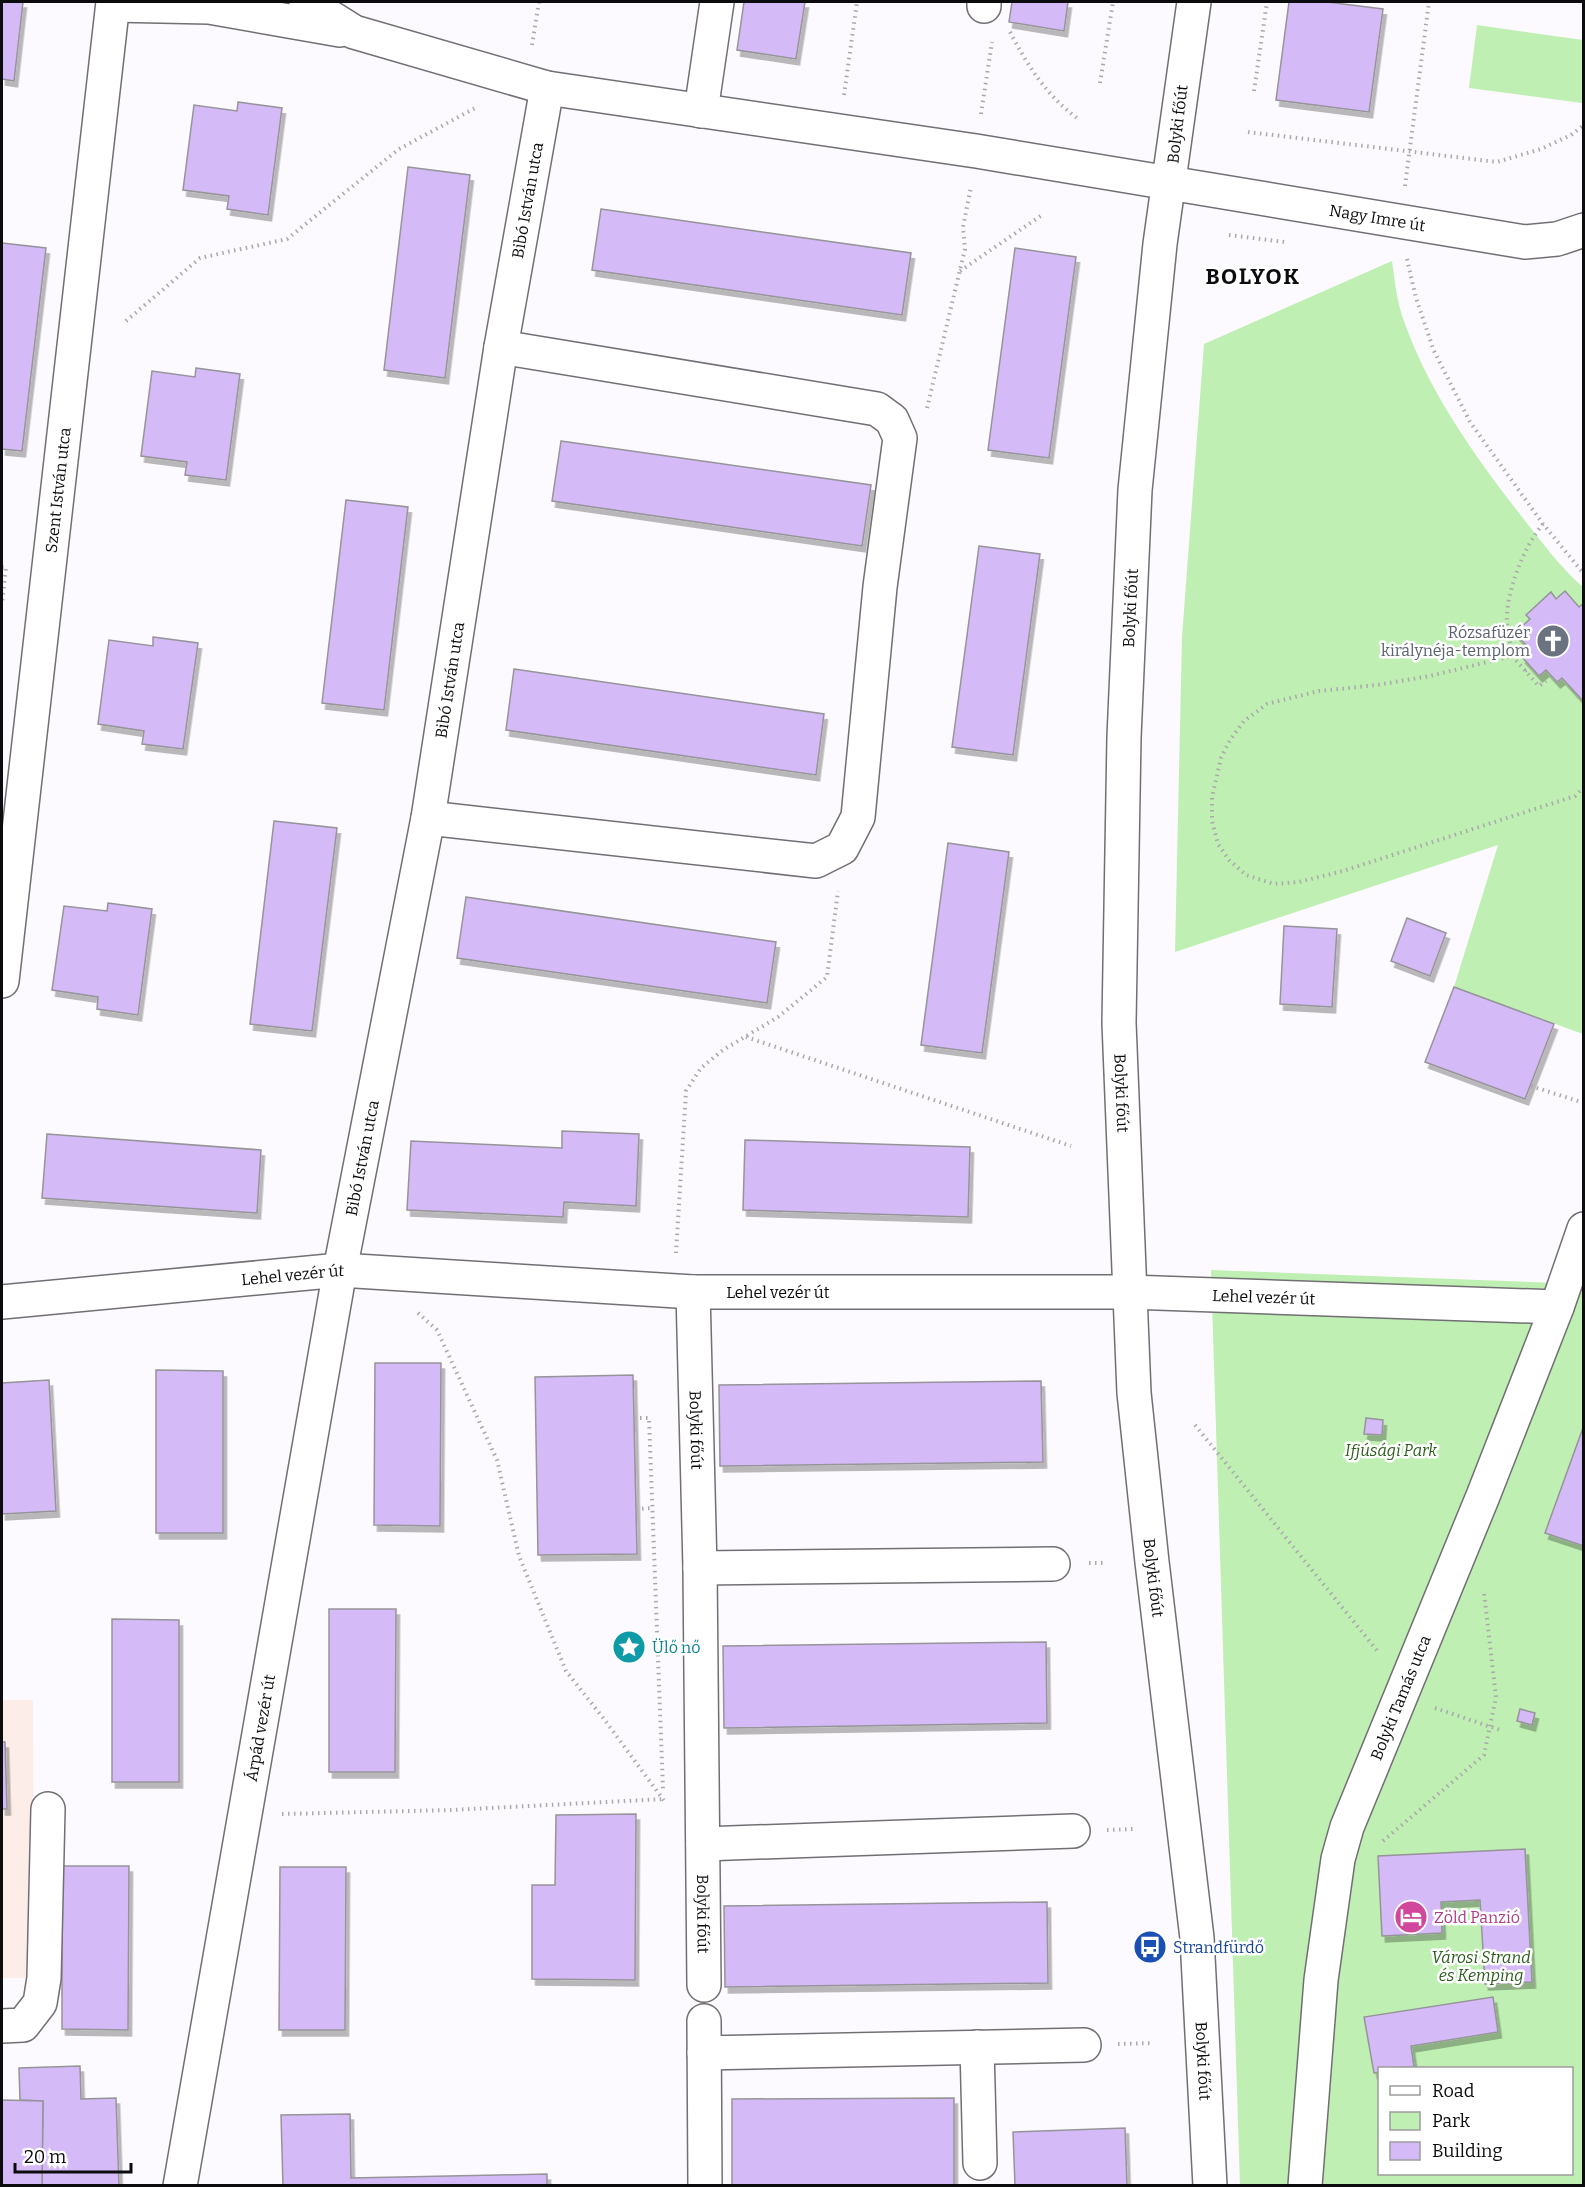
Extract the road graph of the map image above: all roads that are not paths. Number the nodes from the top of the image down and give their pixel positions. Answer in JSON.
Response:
{"nodes":[{"id":1,"x":306,"y":2,"type":"edge"},
{"id":2,"x":717,"y":2,"type":"edge"},
{"id":3,"x":1194,"y":2,"type":"edge"},
{"id":4,"x":113,"y":3,"type":"edge"},
{"id":5,"x":354,"y":32,"type":"junction"},
{"id":6,"x":547,"y":88,"type":"junction"},
{"id":7,"x":701,"y":111,"type":"junction"},
{"id":8,"x":1170,"y":184,"type":"junction"},
{"id":9,"x":1584,"y":230,"type":"edge"},
{"id":10,"x":501,"y":347,"type":"junction"},
{"id":11,"x":428,"y":818,"type":"junction"},
{"id":12,"x":2,"y":981,"type":"edge"},
{"id":13,"x":1582,"y":1241,"type":"edge"},
{"id":14,"x":340,"y":1270,"type":"junction"},
{"id":15,"x":693,"y":1292,"type":"junction"},
{"id":16,"x":1129,"y":1292,"type":"junction"},
{"id":17,"x":2,"y":1302,"type":"edge"},
{"id":18,"x":1557,"y":1307,"type":"junction"},
{"id":19,"x":1053,"y":1564,"type":"dead end"},
{"id":20,"x":700,"y":1568,"type":"junction"},
{"id":21,"x":48,"y":1809,"type":"dead end"},
{"id":22,"x":1073,"y":1831,"type":"dead end"},
{"id":23,"x":703,"y":1844,"type":"junction"},
{"id":24,"x":704,"y":1984,"type":"dead end"},
{"id":25,"x":2,"y":2026,"type":"edge"},
{"id":26,"x":1084,"y":2045,"type":"dead end"},
{"id":27,"x":977,"y":2047,"type":"junction"},
{"id":28,"x":980,"y":2163,"type":"dead end"},
{"id":29,"x":180,"y":2186,"type":"edge"},
{"id":30,"x":705,"y":2186,"type":"edge"},
{"id":31,"x":1210,"y":2186,"type":"edge"},
{"id":32,"x":1305,"y":2186,"type":"edge"}],
"edges":[{"from":1,"to":5,"type":"street"},
{"from":2,"to":7,"type":"street"},
{"from":3,"to":8,"type":"street","name":"Bolyki főút"},
{"from":4,"to":5,"type":"street"},
{"from":4,"to":12,"type":"street","name":"Szent István utca"},
{"from":5,"to":6,"type":"street","name":"Nagy Imre út"},
{"from":6,"to":7,"type":"street","name":"Nagy Imre út"},
{"from":6,"to":10,"type":"street","name":"Bibó István utca"},
{"from":7,"to":8,"type":"street","name":"Nagy Imre út"},
{"from":8,"to":9,"type":"street","name":"Nagy Imre út"},
{"from":8,"to":16,"type":"street","name":"Bolyki főút"},
{"from":10,"to":11,"type":"street","name":"Bibó István utca"},
{"from":10,"to":11,"type":"street"},
{"from":11,"to":14,"type":"street","name":"Bibó István utca"},
{"from":13,"to":18,"type":"street","name":"Bolyki Tamás utca"},
{"from":14,"to":15,"type":"street","name":"Lehel vezér út"},
{"from":14,"to":17,"type":"street","name":"Lehel vezér út"},
{"from":14,"to":29,"type":"street","name":"Árpád vezér út"},
{"from":15,"to":16,"type":"street","name":"Lehel vezér út"},
{"from":15,"to":20,"type":"street","name":"Bolyki főút"},
{"from":16,"to":18,"type":"street","name":"Lehel vezér út"},
{"from":16,"to":31,"type":"street","name":"Bolyki főút"},
{"from":18,"to":32,"type":"street","name":"Bolyki Tamás utca"},
{"from":19,"to":20,"type":"street"},
{"from":20,"to":23,"type":"street","name":"Bolyki főút"},
{"from":21,"to":25,"type":"street"},
{"from":22,"to":23,"type":"street"},
{"from":23,"to":24,"type":"street","name":"Bolyki főút"},
{"from":26,"to":27,"type":"street"},
{"from":27,"to":28,"type":"street"},
{"from":27,"to":30,"type":"street"}]}
